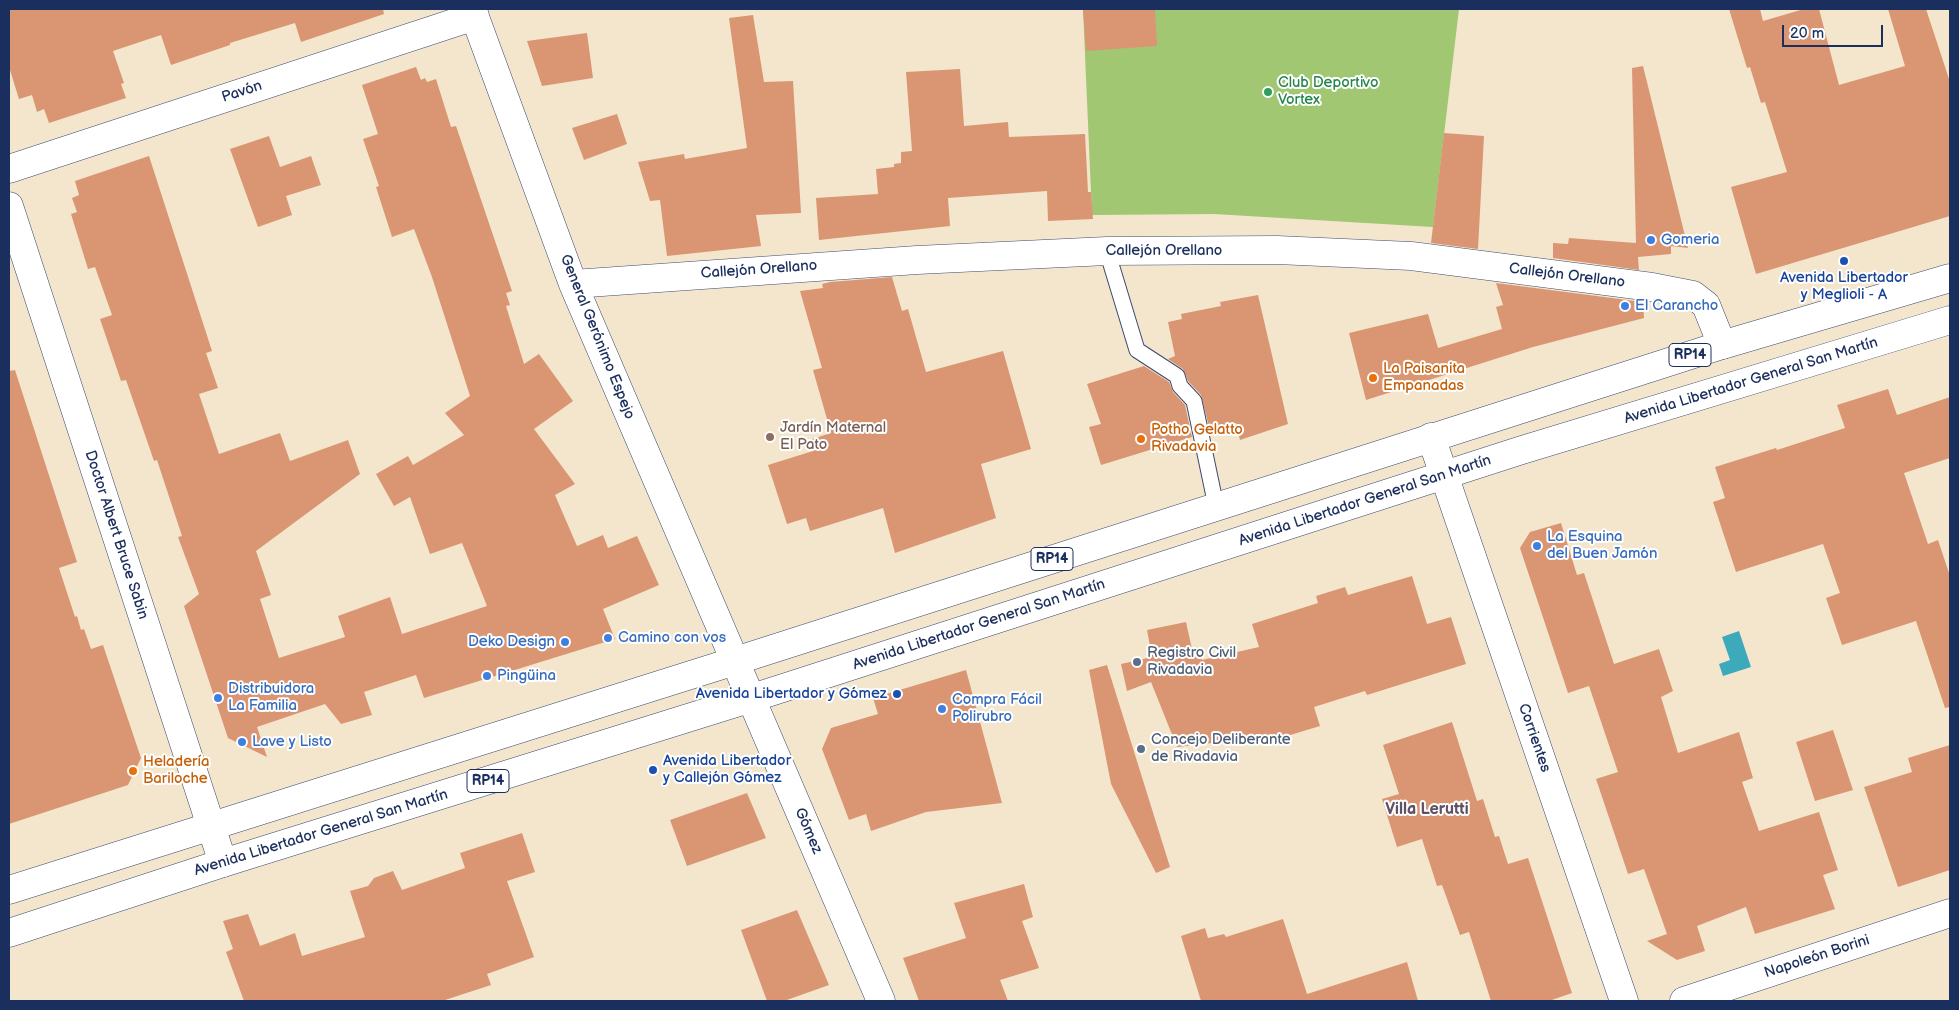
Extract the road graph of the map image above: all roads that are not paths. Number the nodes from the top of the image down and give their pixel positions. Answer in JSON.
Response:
{"nodes":[{"id":1,"x":474,"y":12,"type":"edge"},
{"id":2,"x":9,"y":169,"type":"edge"},
{"id":3,"x":9,"y":206,"type":"edge"},
{"id":4,"x":1107,"y":251,"type":"junction"},
{"id":5,"x":1950,"y":278,"type":"edge"},
{"id":6,"x":573,"y":284,"type":"junction"},
{"id":7,"x":1950,"y":320,"type":"edge"},
{"id":8,"x":1722,"y":345,"type":"junction"},
{"id":9,"x":1431,"y":437,"type":"junction"},
{"id":10,"x":1444,"y":475,"type":"junction"},
{"id":11,"x":1216,"y":506,"type":"junction"},
{"id":12,"x":735,"y":661,"type":"junction"},
{"id":13,"x":752,"y":698,"type":"junction"},
{"id":14,"x":211,"y":826,"type":"junction"},
{"id":15,"x":223,"y":863,"type":"junction"},
{"id":16,"x":9,"y":890,"type":"edge"},
{"id":17,"x":1950,"y":913,"type":"edge"},
{"id":18,"x":9,"y":933,"type":"edge"},
{"id":19,"x":881,"y":1001,"type":"edge"},
{"id":20,"x":1624,"y":1001,"type":"edge"},
{"id":21,"x":1684,"y":1001,"type":"edge"}],
"edges":[{"from":1,"to":2,"type":"street","name":"Pavón"},
{"from":1,"to":6,"type":"street","name":"General Gerónimo Espejo"},
{"from":3,"to":14,"type":"street","name":"Doctor Albert Bruce Sabin"},
{"from":4,"to":6,"type":"street","name":"Callejón Orellano"},
{"from":4,"to":8,"type":"street","name":"Callejón Orellano"},
{"from":4,"to":11,"type":"lane"},
{"from":5,"to":8,"type":"street","number":"RP14"},
{"from":6,"to":12,"type":"street","name":"General Gerónimo Espejo"},
{"from":7,"to":10,"type":"street","name":"Avenida Libertador General San Martín","number":"RP14"},
{"from":8,"to":9,"type":"street","number":"RP14"},
{"from":9,"to":10,"type":"street","name":"Corrientes"},
{"from":9,"to":11,"type":"street","number":"RP14"},
{"from":10,"to":13,"type":"street","name":"Avenida Libertador General San Martín","number":"RP14"},
{"from":10,"to":20,"type":"street","name":"Corrientes"},
{"from":11,"to":12,"type":"street","number":"RP14"},
{"from":12,"to":13,"type":"street","name":"Gómez"},
{"from":12,"to":14,"type":"street","number":"RP14"},
{"from":13,"to":15,"type":"street","name":"Avenida Libertador General San Martín","number":"RP14"},
{"from":13,"to":19,"type":"street","name":"Gómez"},
{"from":14,"to":15,"type":"street","name":"Doctor Albert Bruce Sabin"},
{"from":14,"to":16,"type":"street","number":"RP14"},
{"from":15,"to":18,"type":"street","name":"Avenida Libertador General San Martín","number":"RP14"},
{"from":17,"to":21,"type":"street","name":"Napoleón Borini"}]}
